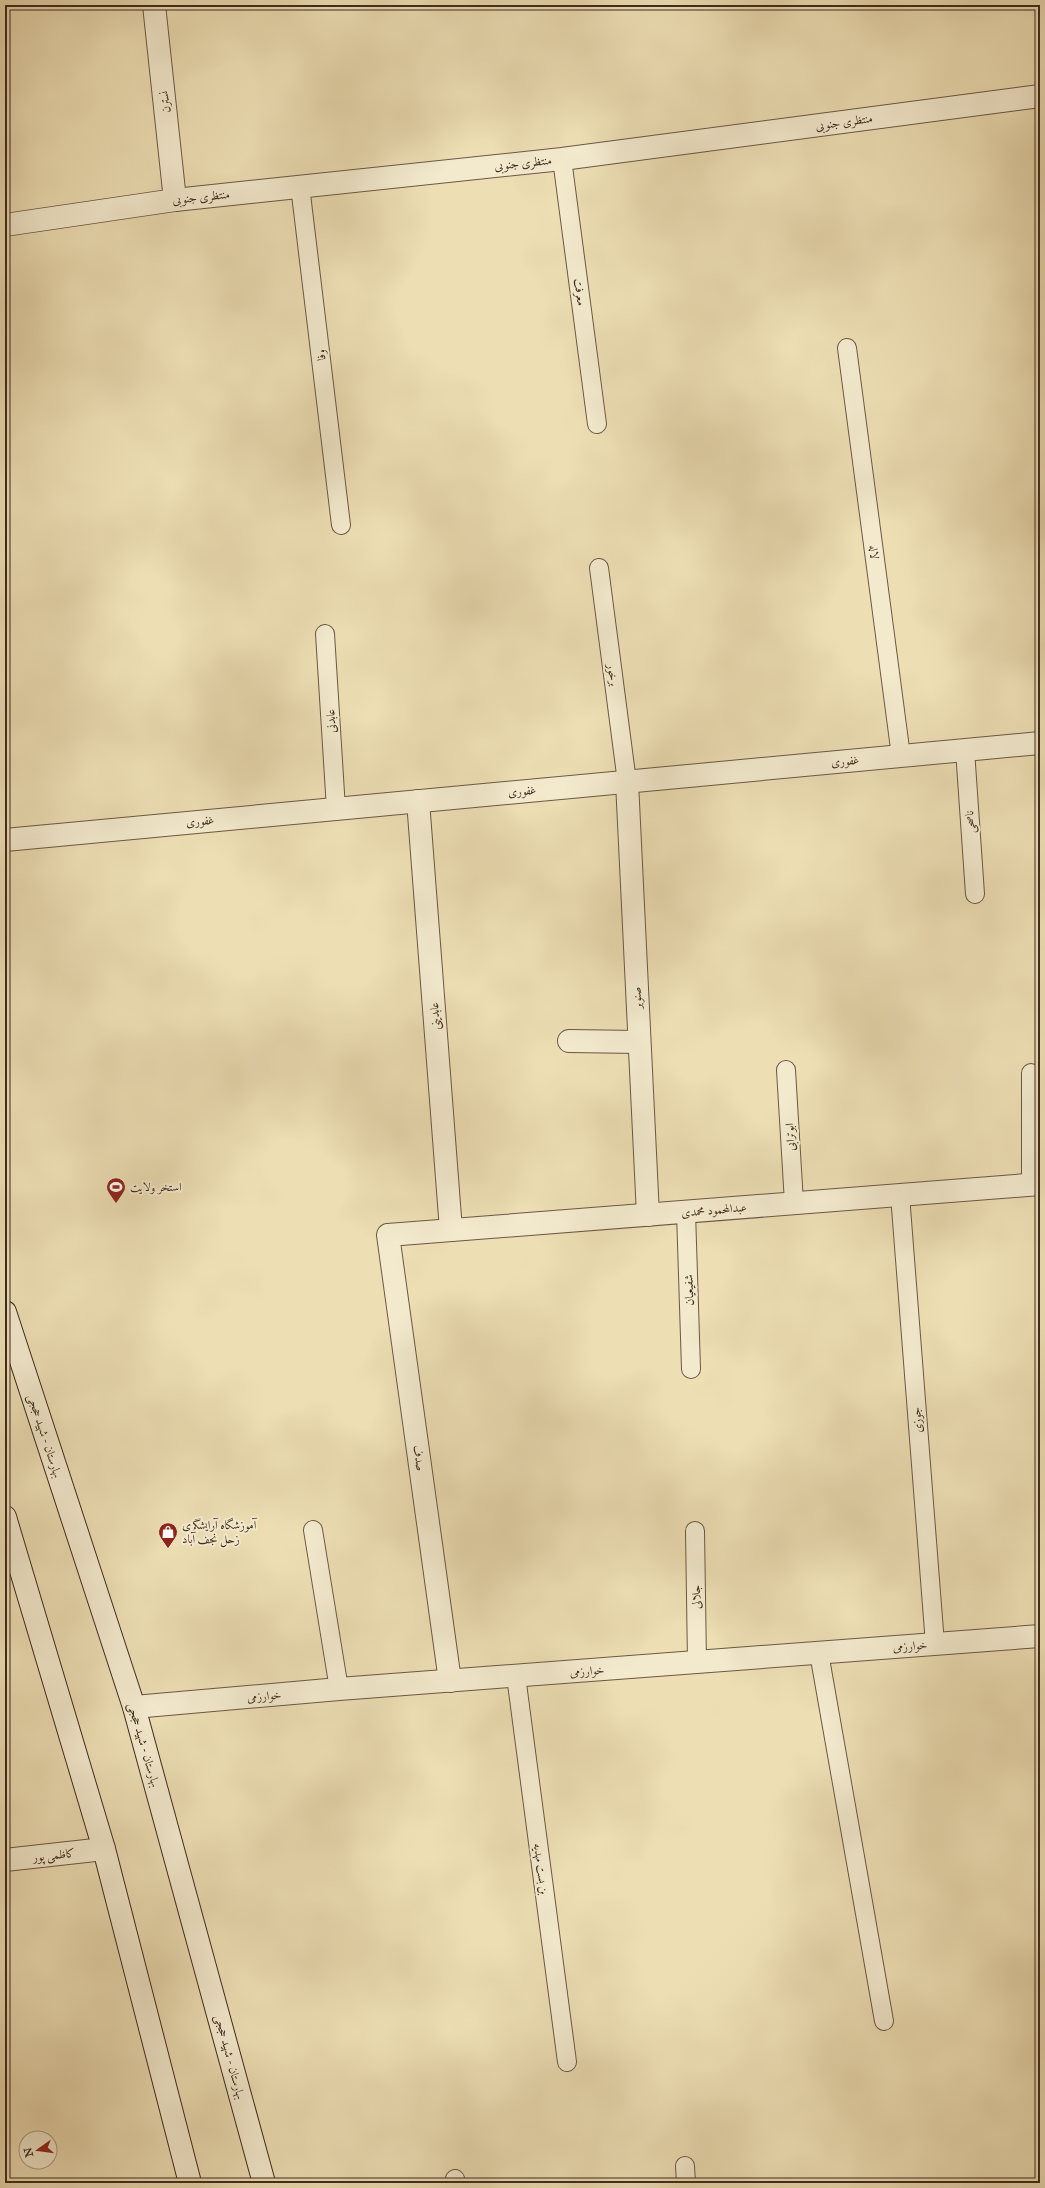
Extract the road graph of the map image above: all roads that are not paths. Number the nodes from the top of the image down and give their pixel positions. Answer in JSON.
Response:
{"nodes":[{"id":1,"x":154,"y":5,"type":"edge"},
{"id":2,"x":1040,"y":96,"type":"edge"},
{"id":3,"x":562,"y":159,"type":"junction"},
{"id":4,"x":300,"y":186,"type":"junction"},
{"id":5,"x":175,"y":200,"type":"junction"},
{"id":6,"x":5,"y":224,"type":"edge"},
{"id":7,"x":847,"y":348,"type":"dead end"},
{"id":8,"x":597,"y":424,"type":"dead end"},
{"id":9,"x":341,"y":524,"type":"dead end"},
{"id":10,"x":599,"y":568,"type":"dead end"},
{"id":11,"x":325,"y":634,"type":"dead end"},
{"id":12,"x":1040,"y":743,"type":"edge"},
{"id":13,"x":965,"y":750,"type":"junction"},
{"id":14,"x":901,"y":756,"type":"junction"},
{"id":15,"x":627,"y":782,"type":"junction"},
{"id":16,"x":418,"y":801,"type":"junction"},
{"id":17,"x":336,"y":809,"type":"junction"},
{"id":18,"x":5,"y":840,"type":"edge"},
{"id":19,"x":975,"y":894,"type":"dead end"},
{"id":20,"x":568,"y":1041,"type":"dead end"},
{"id":21,"x":639,"y":1042,"type":"junction"},
{"id":22,"x":786,"y":1070,"type":"dead end"},
{"id":23,"x":1031,"y":1073,"type":"dead end"},
{"id":24,"x":1036,"y":1185,"type":"edge"},
{"id":25,"x":900,"y":1195,"type":"junction"},
{"id":26,"x":794,"y":1203,"type":"junction"},
{"id":27,"x":686,"y":1212,"type":"junction"},
{"id":28,"x":648,"y":1215,"type":"junction"},
{"id":29,"x":451,"y":1230,"type":"junction"},
{"id":30,"x":388,"y":1235,"type":"joint"},
{"id":31,"x":5,"y":1312,"type":"edge"},
{"id":32,"x":691,"y":1369,"type":"dead end"},
{"id":33,"x":5,"y":1517,"type":"edge"},
{"id":34,"x":313,"y":1530,"type":"dead end"},
{"id":35,"x":695,"y":1531,"type":"dead end"},
{"id":36,"x":1040,"y":1636,"type":"edge"},
{"id":37,"x":935,"y":1644,"type":"junction"},
{"id":38,"x":819,"y":1653,"type":"junction"},
{"id":39,"x":697,"y":1662,"type":"junction"},
{"id":40,"x":516,"y":1676,"type":"junction"},
{"id":41,"x":450,"y":1681,"type":"junction"},
{"id":42,"x":339,"y":1689,"type":"junction"},
{"id":43,"x":134,"y":1707,"type":"junction"},
{"id":44,"x":104,"y":1849,"type":"junction"},
{"id":45,"x":5,"y":1860,"type":"edge"},
{"id":46,"x":884,"y":2021,"type":"dead end"},
{"id":47,"x":567,"y":2062,"type":"dead end"},
{"id":48,"x":190,"y":2183,"type":"edge"},
{"id":49,"x":264,"y":2183,"type":"edge"}],
"edges":[{"from":1,"to":5,"type":"street","name":"نسترن"},
{"from":2,"to":3,"type":"street","name":"منتظری جنوبی"},
{"from":3,"to":4,"type":"street","name":"منتظری جنوبی"},
{"from":3,"to":8,"type":"lane","name":"معرفت"},
{"from":4,"to":5,"type":"street","name":"منتظری جنوبی"},
{"from":4,"to":9,"type":"lane","name":"وفا"},
{"from":5,"to":6,"type":"street","name":"منتظری جنوبی"},
{"from":7,"to":14,"type":"lane","name":"لاله"},
{"from":10,"to":15,"type":"lane","name":"برخور"},
{"from":11,"to":17,"type":"lane","name":"عابدنی"},
{"from":12,"to":13,"type":"street","name":"غفوری"},
{"from":13,"to":14,"type":"street","name":"غفوری"},
{"from":13,"to":19,"type":"lane","name":"ناصحی"},
{"from":14,"to":15,"type":"street","name":"غفوری"},
{"from":15,"to":16,"type":"street","name":"غفوری"},
{"from":15,"to":21,"type":"street","name":"صنوبر"},
{"from":16,"to":17,"type":"street","name":"غفوری"},
{"from":16,"to":29,"type":"street","name":"عابدینی"},
{"from":17,"to":18,"type":"street","name":"غفوری"},
{"from":20,"to":21,"type":"street"},
{"from":21,"to":28,"type":"street","name":"صنوبر"},
{"from":22,"to":26,"type":"lane","name":"ابوترابی"},
{"from":23,"to":24,"type":"lane"},
{"from":24,"to":25,"type":"street","name":"عبدالمحمود محمدی"},
{"from":25,"to":26,"type":"street","name":"عبدالمحمود محمدی"},
{"from":25,"to":37,"type":"lane","name":"جوزی"},
{"from":26,"to":27,"type":"street","name":"عبدالمحمود محمدی"},
{"from":27,"to":28,"type":"street","name":"عبدالمحمود محمدی"},
{"from":27,"to":32,"type":"lane","name":"شفیعیان"},
{"from":28,"to":29,"type":"street","name":"عبدالمحمود محمدی"},
{"from":29,"to":30,"type":"street","name":"عبدالمحمود محمدی"},
{"from":30,"to":41,"type":"street","name":"صدف"},
{"from":31,"to":43,"type":"street","name":"بهارستان - شهید حججی"},
{"from":33,"to":44,"type":"street"},
{"from":34,"to":42,"type":"lane"},
{"from":35,"to":39,"type":"lane","name":"جلالی"},
{"from":36,"to":37,"type":"street","name":"خوارزمی"},
{"from":37,"to":38,"type":"street","name":"خوارزمی"},
{"from":38,"to":39,"type":"street","name":"خوارزمی"},
{"from":38,"to":46,"type":"lane"},
{"from":39,"to":40,"type":"street","name":"خوارزمی"},
{"from":40,"to":41,"type":"street","name":"خوارزمی"},
{"from":40,"to":47,"type":"lane","name":"بن بست مهدیه"},
{"from":41,"to":42,"type":"street","name":"خوارزمی"},
{"from":42,"to":43,"type":"street","name":"خوارزمی"},
{"from":43,"to":49,"type":"street","name":"بهارستان - شهید حججی"},
{"from":44,"to":45,"type":"street","name":"کاظمی پور"},
{"from":44,"to":48,"type":"street"}]}
